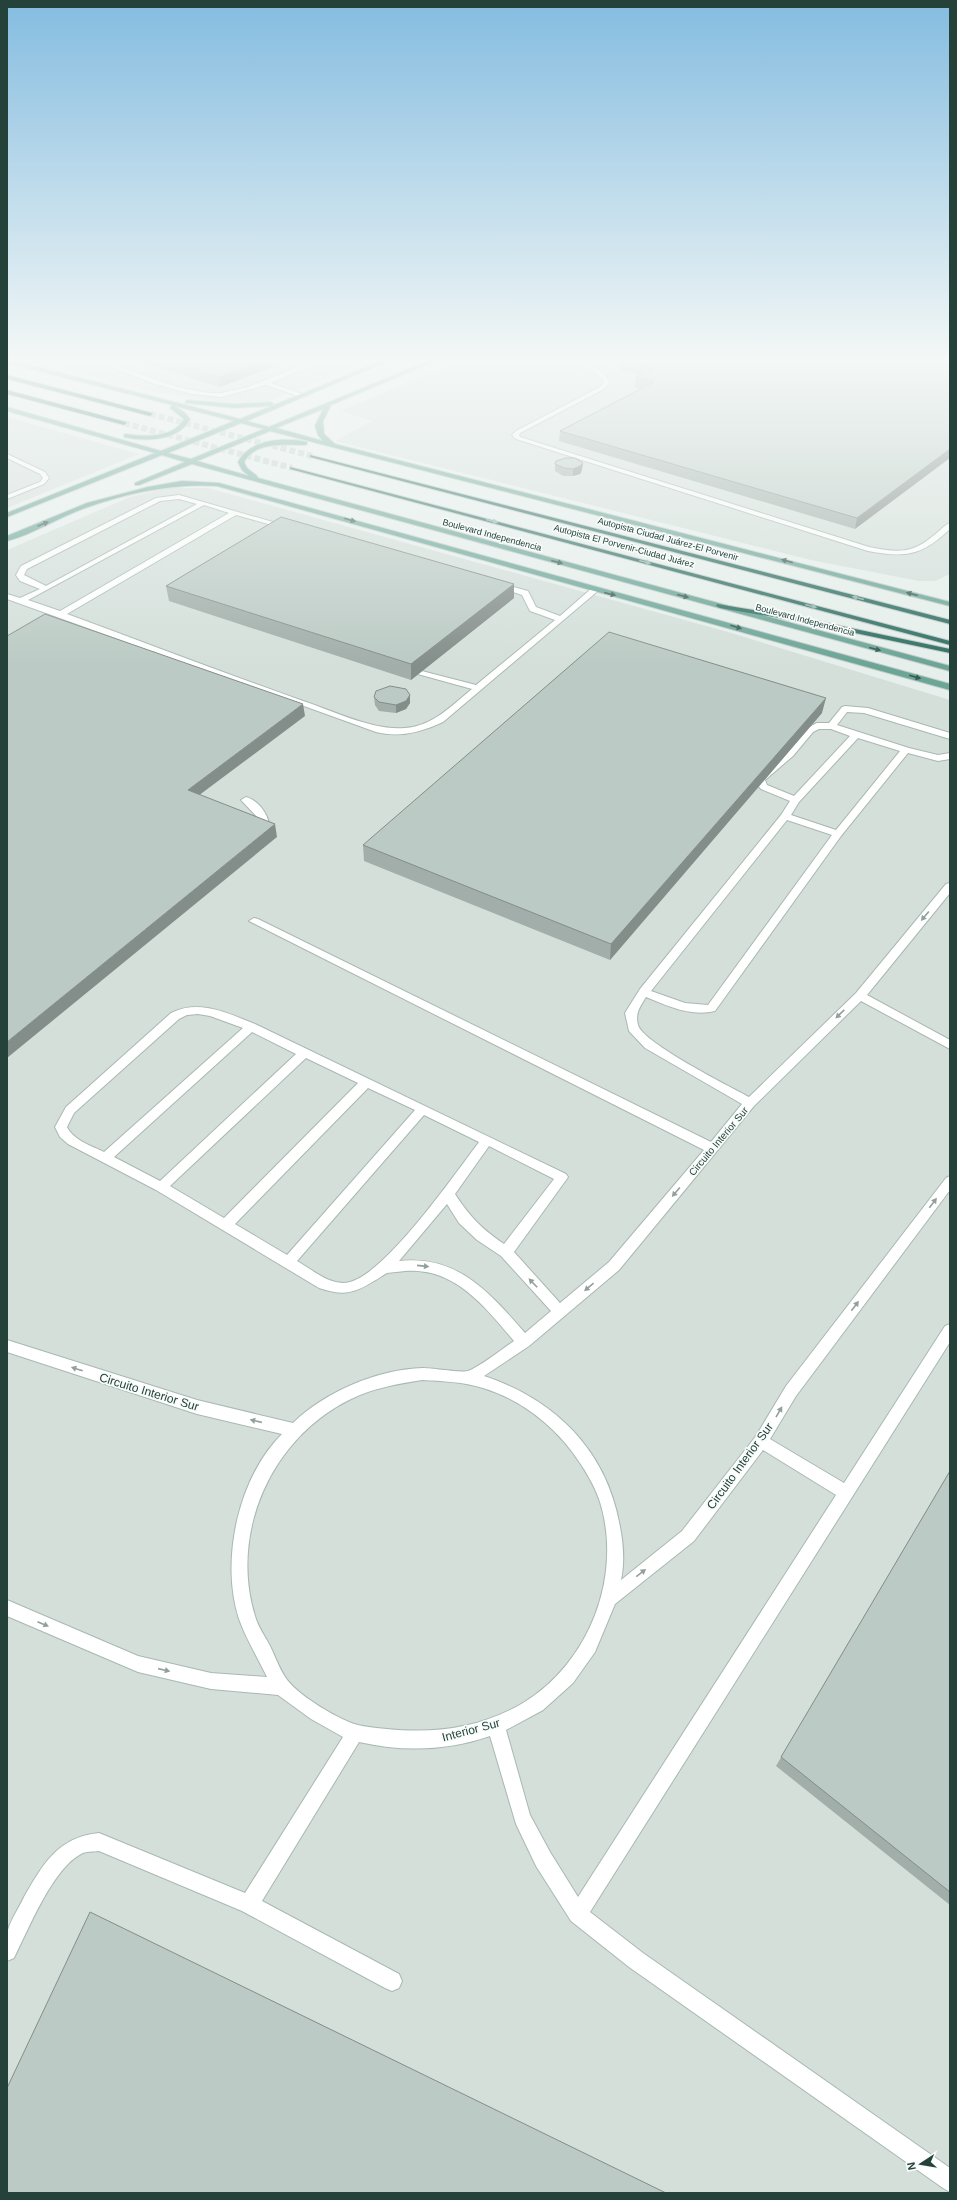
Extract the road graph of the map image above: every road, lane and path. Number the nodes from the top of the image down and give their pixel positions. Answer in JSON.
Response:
{"nodes":[{"id":1,"x":19,"y":462,"type":"edge"},
{"id":2,"x":138,"y":462,"type":"edge"},
{"id":3,"x":191,"y":462,"type":"edge"},
{"id":4,"x":195,"y":462,"type":"edge"},
{"id":5,"x":241,"y":462,"type":"edge"},
{"id":6,"x":334,"y":462,"type":"edge"},
{"id":7,"x":395,"y":462,"type":"edge"},
{"id":8,"x":593,"y":462,"type":"edge"},
{"id":9,"x":292,"y":468,"type":"tunnel mouth"},
{"id":10,"x":260,"y":481,"type":"junction"},
{"id":11,"x":7,"y":497,"type":"edge"},
{"id":12,"x":203,"y":503,"type":"junction"},
{"id":13,"x":81,"y":507,"type":"junction"},
{"id":14,"x":369,"y":511,"type":"junction"},
{"id":15,"x":235,"y":513,"type":"junction"},
{"id":16,"x":7,"y":515,"type":"edge"},
{"id":17,"x":950,"y":525,"type":"edge"},
{"id":18,"x":296,"y":530,"type":"edge"},
{"id":19,"x":7,"y":539,"type":"edge"},
{"id":20,"x":544,"y":576,"type":"junction"},
{"id":21,"x":487,"y":581,"type":"edge"},
{"id":22,"x":46,"y":588,"type":"junction"},
{"id":23,"x":595,"y":590,"type":"junction"},
{"id":24,"x":7,"y":596,"type":"edge"},
{"id":25,"x":20,"y":601,"type":"junction"},
{"id":26,"x":949,"y":603,"type":"edge"},
{"id":27,"x":720,"y":606,"type":"junction"},
{"id":28,"x":61,"y":614,"type":"junction"},
{"id":29,"x":561,"y":619,"type":"junction"},
{"id":30,"x":950,"y":622,"type":"edge"},
{"id":31,"x":950,"y":643,"type":"edge"},
{"id":32,"x":950,"y":651,"type":"edge"},
{"id":33,"x":950,"y":669,"type":"edge"},
{"id":34,"x":417,"y":671,"type":"edge"},
{"id":35,"x":950,"y":687,"type":"edge"},
{"id":36,"x":476,"y":688,"type":"junction"},
{"id":37,"x":832,"y":726,"type":"junction"},
{"id":38,"x":856,"y":735,"type":"junction"},
{"id":39,"x":950,"y":736,"type":"edge"},
{"id":40,"x":906,"y":750,"type":"junction"},
{"id":41,"x":950,"y":756,"type":"edge"},
{"id":42,"x":246,"y":800,"type":"dead end"},
{"id":43,"x":795,"y":800,"type":"junction"},
{"id":44,"x":785,"y":816,"type":"junction"},
{"id":45,"x":838,"y":834,"type":"junction"},
{"id":46,"x":262,"y":843,"type":"edge"},
{"id":47,"x":950,"y":886,"type":"edge"},
{"id":48,"x":254,"y":922,"type":"dead end"},
{"id":49,"x":644,"y":992,"type":"junction"},
{"id":50,"x":860,"y":996,"type":"junction"},
{"id":51,"x":251,"y":1027,"type":"junction"},
{"id":52,"x":950,"y":1045,"type":"edge"},
{"id":53,"x":303,"y":1054,"type":"junction"},
{"id":54,"x":366,"y":1082,"type":"junction"},
{"id":55,"x":750,"y":1103,"type":"junction"},
{"id":56,"x":422,"y":1110,"type":"junction"},
{"id":57,"x":487,"y":1140,"type":"junction"},
{"id":58,"x":712,"y":1148,"type":"junction"},
{"id":59,"x":105,"y":1158,"type":"junction"},
{"id":60,"x":950,"y":1181,"type":"edge"},
{"id":61,"x":161,"y":1187,"type":"junction"},
{"id":62,"x":448,"y":1194,"type":"junction"},
{"id":63,"x":226,"y":1225,"type":"junction"},
{"id":64,"x":506,"y":1252,"type":"junction"},
{"id":65,"x":288,"y":1263,"type":"junction"},
{"id":66,"x":384,"y":1268,"type":"junction"},
{"id":67,"x":560,"y":1312,"type":"junction"},
{"id":68,"x":950,"y":1330,"type":"edge"},
{"id":69,"x":524,"y":1342,"type":"junction"},
{"id":70,"x":7,"y":1346,"type":"edge"},
{"id":71,"x":469,"y":1378,"type":"junction"},
{"id":72,"x":294,"y":1430,"type":"junction"},
{"id":73,"x":762,"y":1441,"type":"junction"},
{"id":74,"x":846,"y":1493,"type":"junction"},
{"id":75,"x":611,"y":1598,"type":"junction"},
{"id":76,"x":7,"y":1608,"type":"edge"},
{"id":77,"x":282,"y":1687,"type":"junction"},
{"id":78,"x":496,"y":1726,"type":"junction"},
{"id":79,"x":355,"y":1733,"type":"junction"},
{"id":80,"x":249,"y":1904,"type":"junction"},
{"id":81,"x":578,"y":1914,"type":"junction"},
{"id":82,"x":7,"y":1951,"type":"edge"},
{"id":83,"x":392,"y":1980,"type":"dead end"},
{"id":84,"x":950,"y":2181,"type":"edge"}],
"edges":[{"from":1,"to":11,"type":"street"},
{"from":2,"to":16,"type":"main road"},
{"from":3,"to":13,"type":"main road"},
{"from":4,"to":10,"type":"main road","name":"Boulevard Independencia"},
{"from":5,"to":10,"type":"main road"},
{"from":30,"to":6,"type":"highway","name":"Autopista Ciudad Juárez-El Porvenir","one_way":true},
{"from":26,"to":7,"type":"main road","one_way":true},
{"from":8,"to":17,"type":"street"},
{"from":9,"to":31,"type":"highway","name":"Autopista El Porvenir-Ciudad Juárez","one_way":true},
{"from":10,"to":14,"type":"main road","name":"Boulevard Independencia"},
{"from":12,"to":15,"type":"street"},
{"from":12,"to":22,"type":"street"},
{"from":12,"to":22,"type":"street"},
{"from":19,"to":13,"type":"main road","one_way":true},
{"from":13,"to":20,"type":"main road","one_way":true},
{"from":14,"to":20,"type":"main road"},
{"from":14,"to":27,"type":"main road","name":"Boulevard Independencia","one_way":true},
{"from":15,"to":18,"type":"street"},
{"from":15,"to":28,"type":"street"},
{"from":20,"to":23,"type":"main road"},
{"from":21,"to":29,"type":"street"},
{"from":22,"to":25,"type":"street"},
{"from":23,"to":29,"type":"street"},
{"from":23,"to":35,"type":"main road","one_way":true},
{"from":24,"to":25,"type":"street"},
{"from":25,"to":28,"type":"street"},
{"from":27,"to":32,"type":"highway"},
{"from":27,"to":33,"type":"main road","name":"Boulevard Independencia","one_way":true},
{"from":28,"to":36,"type":"street"},
{"from":29,"to":36,"type":"street"},
{"from":34,"to":36,"type":"street"},
{"from":37,"to":38,"type":"street"},
{"from":37,"to":39,"type":"street"},
{"from":37,"to":43,"type":"street"},
{"from":38,"to":40,"type":"street"},
{"from":38,"to":43,"type":"street"},
{"from":40,"to":41,"type":"street"},
{"from":40,"to":45,"type":"street"},
{"from":42,"to":46,"type":"street"},
{"from":43,"to":44,"type":"street"},
{"from":44,"to":45,"type":"street"},
{"from":44,"to":49,"type":"street"},
{"from":45,"to":49,"type":"street"},
{"from":47,"to":50,"type":"street","name":"Circuito Interior Sur","one_way":true},
{"from":48,"to":58,"type":"street"},
{"from":49,"to":55,"type":"street"},
{"from":50,"to":52,"type":"street"},
{"from":50,"to":55,"type":"street","name":"Circuito Interior Sur","one_way":true},
{"from":51,"to":53,"type":"street"},
{"from":51,"to":59,"type":"street"},
{"from":51,"to":59,"type":"street"},
{"from":53,"to":54,"type":"street"},
{"from":53,"to":61,"type":"street"},
{"from":54,"to":56,"type":"street"},
{"from":54,"to":63,"type":"street"},
{"from":55,"to":58,"type":"street","name":"Circuito Interior Sur"},
{"from":56,"to":57,"type":"street"},
{"from":56,"to":65,"type":"street"},
{"from":57,"to":62,"type":"street"},
{"from":57,"to":64,"type":"street"},
{"from":58,"to":67,"type":"street","name":"Circuito Interior Sur","one_way":true},
{"from":59,"to":61,"type":"street"},
{"from":73,"to":60,"type":"street","name":"Circuito Interior Sur","one_way":true},
{"from":61,"to":63,"type":"street"},
{"from":62,"to":64,"type":"street"},
{"from":62,"to":66,"type":"street"},
{"from":63,"to":65,"type":"street"},
{"from":67,"to":64,"type":"street","one_way":true},
{"from":65,"to":66,"type":"street"},
{"from":66,"to":69,"type":"street","one_way":true},
{"from":67,"to":69,"type":"street","name":"Circuito Interior Sur"},
{"from":68,"to":74,"type":"street"},
{"from":69,"to":71,"type":"street","name":"Circuito Interior Sur"},
{"from":72,"to":70,"type":"street","name":"Circuito Interior Sur","one_way":true},
{"from":71,"to":72,"type":"street","name":"Interior Sur"},
{"from":71,"to":75,"type":"street","name":"Interior Sur"},
{"from":72,"to":77,"type":"street","name":"Interior Sur"},
{"from":73,"to":74,"type":"street"},
{"from":75,"to":73,"type":"street","name":"Circuito Interior Sur","one_way":true},
{"from":74,"to":81,"type":"street"},
{"from":75,"to":78,"type":"street","name":"Interior Sur"},
{"from":76,"to":77,"type":"street","one_way":true},
{"from":77,"to":79,"type":"street","name":"Interior Sur"},
{"from":78,"to":79,"type":"street","name":"Interior Sur"},
{"from":78,"to":81,"type":"street"},
{"from":79,"to":80,"type":"street"},
{"from":80,"to":82,"type":"street"},
{"from":80,"to":83,"type":"street"},
{"from":81,"to":84,"type":"street"}]}
